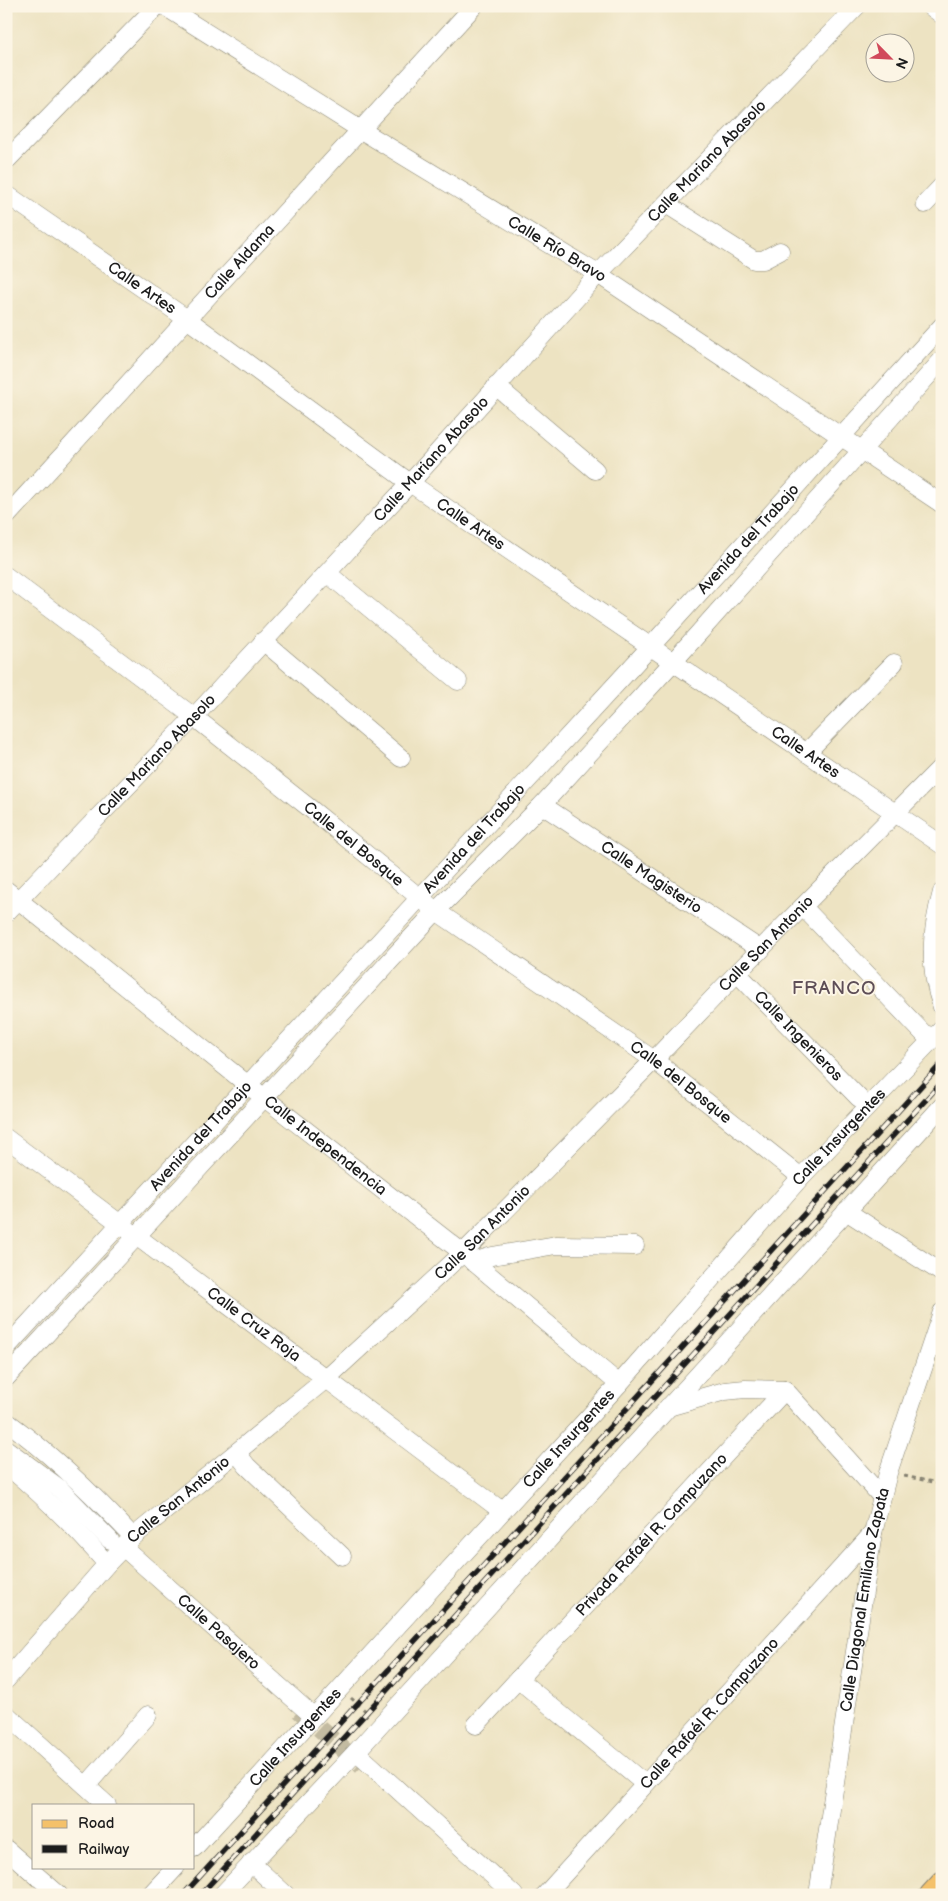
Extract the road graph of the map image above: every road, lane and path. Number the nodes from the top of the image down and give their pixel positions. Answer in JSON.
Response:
{"nodes":[{"id":1,"x":157,"y":6,"type":"edge"},
{"id":2,"x":164,"y":6,"type":"edge"},
{"id":3,"x":474,"y":6,"type":"edge"},
{"id":4,"x":857,"y":6,"type":"edge"},
{"id":5,"x":930,"y":6,"type":"edge"},
{"id":6,"x":942,"y":14,"type":"edge"},
{"id":7,"x":361,"y":130,"type":"junction"},
{"id":8,"x":6,"y":160,"type":"edge"},
{"id":9,"x":942,"y":186,"type":"edge"},
{"id":10,"x":6,"y":194,"type":"edge"},
{"id":11,"x":666,"y":204,"type":"junction"},
{"id":12,"x":925,"y":204,"type":"dead end"},
{"id":13,"x":780,"y":251,"type":"dead end"},
{"id":14,"x":598,"y":274,"type":"junction"},
{"id":15,"x":187,"y":319,"type":"junction"},
{"id":16,"x":942,"y":326,"type":"edge"},
{"id":17,"x":942,"y":360,"type":"edge"},
{"id":18,"x":496,"y":386,"type":"junction"},
{"id":19,"x":841,"y":437,"type":"junction"},
{"id":20,"x":862,"y":451,"type":"junction"},
{"id":21,"x":595,"y":470,"type":"dead end"},
{"id":22,"x":410,"y":483,"type":"junction"},
{"id":23,"x":942,"y":504,"type":"edge"},
{"id":24,"x":6,"y":517,"type":"edge"},
{"id":25,"x":327,"y":573,"type":"junction"},
{"id":26,"x":6,"y":576,"type":"edge"},
{"id":27,"x":263,"y":641,"type":"junction"},
{"id":28,"x":650,"y":646,"type":"junction"},
{"id":29,"x":673,"y":662,"type":"junction"},
{"id":30,"x":894,"y":663,"type":"dead end"},
{"id":31,"x":458,"y":681,"type":"dead end"},
{"id":32,"x":194,"y":717,"type":"junction"},
{"id":33,"x":806,"y":753,"type":"junction"},
{"id":34,"x":401,"y":758,"type":"dead end"},
{"id":35,"x":942,"y":766,"type":"edge"},
{"id":36,"x":542,"y":805,"type":"junction"},
{"id":37,"x":896,"y":814,"type":"junction"},
{"id":38,"x":942,"y":845,"type":"edge"},
{"id":39,"x":942,"y":892,"type":"edge"},
{"id":40,"x":12,"y":895,"type":"edge"},
{"id":41,"x":420,"y":896,"type":"junction"},
{"id":42,"x":803,"y":907,"type":"junction"},
{"id":43,"x":436,"y":911,"type":"junction"},
{"id":44,"x":6,"y":913,"type":"edge"},
{"id":45,"x":761,"y":950,"type":"junction"},
{"id":46,"x":737,"y":974,"type":"junction"},
{"id":47,"x":942,"y":1008,"type":"edge"},
{"id":48,"x":935,"y":1034,"type":"edge"},
{"id":49,"x":654,"y":1060,"type":"junction"},
{"id":50,"x":248,"y":1085,"type":"junction"},
{"id":51,"x":264,"y":1097,"type":"junction"},
{"id":52,"x":859,"y":1098,"type":"dead end"},
{"id":53,"x":942,"y":1106,"type":"edge"},
{"id":54,"x":6,"y":1138,"type":"edge"},
{"id":55,"x":801,"y":1177,"type":"junction"},
{"id":56,"x":846,"y":1211,"type":"junction"},
{"id":57,"x":120,"y":1224,"type":"junction"},
{"id":58,"x":136,"y":1236,"type":"junction"},
{"id":59,"x":635,"y":1246,"type":"dead end"},
{"id":60,"x":468,"y":1258,"type":"junction"},
{"id":61,"x":942,"y":1273,"type":"edge"},
{"id":62,"x":942,"y":1312,"type":"edge"},
{"id":63,"x":6,"y":1348,"type":"edge"},
{"id":64,"x":705,"y":1367,"type":"junction"},
{"id":65,"x":6,"y":1378,"type":"edge"},
{"id":66,"x":326,"y":1379,"type":"junction"},
{"id":67,"x":620,"y":1384,"type":"junction"},
{"id":68,"x":785,"y":1390,"type":"junction"},
{"id":69,"x":725,"y":1391,"type":"junction"},
{"id":70,"x":668,"y":1407,"type":"junction"},
{"id":71,"x":6,"y":1421,"type":"edge"},
{"id":72,"x":6,"y":1449,"type":"edge"},
{"id":73,"x":237,"y":1453,"type":"junction"},
{"id":74,"x":6,"y":1465,"type":"edge"},
{"id":75,"x":888,"y":1473,"type":"junction"},
{"id":76,"x":942,"y":1484,"type":"edge"},
{"id":77,"x":881,"y":1496,"type":"junction"},
{"id":78,"x":502,"y":1511,"type":"junction"},
{"id":79,"x":873,"y":1532,"type":"junction"},
{"id":80,"x":122,"y":1541,"type":"junction"},
{"id":81,"x":342,"y":1556,"type":"dead end"},
{"id":82,"x":107,"y":1564,"type":"junction"},
{"id":83,"x":7,"y":1678,"type":"edge"},
{"id":84,"x":518,"y":1679,"type":"junction"},
{"id":85,"x":340,"y":1688,"type":"junction"},
{"id":86,"x":6,"y":1714,"type":"edge"},
{"id":87,"x":148,"y":1715,"type":"dead end"},
{"id":88,"x":314,"y":1717,"type":"junction"},
{"id":89,"x":373,"y":1718,"type":"dead end"},
{"id":90,"x":476,"y":1725,"type":"dead end"},
{"id":91,"x":356,"y":1752,"type":"junction"},
{"id":92,"x":645,"y":1784,"type":"junction"},
{"id":93,"x":86,"y":1786,"type":"junction"},
{"id":94,"x":106,"y":1804,"type":"edge"},
{"id":95,"x":195,"y":1847,"type":"edge"},
{"id":96,"x":9,"y":1856,"type":"edge"},
{"id":97,"x":251,"y":1863,"type":"junction"},
{"id":98,"x":175,"y":1868,"type":"edge"},
{"id":99,"x":942,"y":1882,"type":"edge"},
{"id":100,"x":59,"y":1895,"type":"edge"},
{"id":101,"x":150,"y":1895,"type":"edge"},
{"id":102,"x":222,"y":1895,"type":"edge"},
{"id":103,"x":286,"y":1895,"type":"edge"},
{"id":104,"x":514,"y":1895,"type":"edge"},
{"id":105,"x":545,"y":1895,"type":"edge"},
{"id":106,"x":818,"y":1895,"type":"edge"},
{"id":107,"x":930,"y":1895,"type":"edge"}],
"edges":[{"from":1,"to":8,"type":"street"},
{"from":2,"to":7,"type":"street","name":"Calle Río Bravo"},
{"from":3,"to":7,"type":"street","name":"Calle Aldama"},
{"from":4,"to":11,"type":"street","name":"Calle Mariano Abasolo"},
{"from":5,"to":6,"type":"street"},
{"from":7,"to":14,"type":"street","name":"Calle Río Bravo"},
{"from":7,"to":15,"type":"street","name":"Calle Aldama"},
{"from":9,"to":12,"type":"street"},
{"from":10,"to":15,"type":"street","name":"Calle Artes"},
{"from":11,"to":13,"type":"street"},
{"from":11,"to":14,"type":"street","name":"Calle Mariano Abasolo"},
{"from":14,"to":18,"type":"street","name":"Calle Mariano Abasolo"},
{"from":14,"to":19,"type":"street","name":"Calle Río Bravo"},
{"from":15,"to":22,"type":"street","name":"Calle Artes"},
{"from":15,"to":24,"type":"street","name":"Calle Aldama"},
{"from":16,"to":19,"type":"street","name":"Avenida del Trabajo"},
{"from":17,"to":20,"type":"street","name":"Avenida del Trabajo"},
{"from":18,"to":21,"type":"street"},
{"from":18,"to":22,"type":"street","name":"Calle Mariano Abasolo"},
{"from":19,"to":20,"type":"street","name":"Calle Río Bravo"},
{"from":19,"to":28,"type":"street","name":"Avenida del Trabajo"},
{"from":20,"to":23,"type":"street","name":"Calle Río Bravo"},
{"from":20,"to":29,"type":"street","name":"Avenida del Trabajo"},
{"from":22,"to":25,"type":"street","name":"Calle Mariano Abasolo"},
{"from":22,"to":28,"type":"street","name":"Calle Artes"},
{"from":25,"to":27,"type":"street","name":"Calle Mariano Abasolo"},
{"from":25,"to":31,"type":"street"},
{"from":26,"to":32,"type":"street","name":"Calle del Bosque"},
{"from":27,"to":32,"type":"street","name":"Calle Mariano Abasolo"},
{"from":27,"to":34,"type":"street"},
{"from":28,"to":29,"type":"street","name":"Calle Artes"},
{"from":28,"to":41,"type":"street","name":"Avenida del Trabajo"},
{"from":29,"to":33,"type":"street","name":"Calle Artes"},
{"from":29,"to":36,"type":"street","name":"Avenida del Trabajo"},
{"from":30,"to":33,"type":"street"},
{"from":32,"to":40,"type":"street","name":"Calle Mariano Abasolo"},
{"from":32,"to":41,"type":"street","name":"Calle del Bosque"},
{"from":33,"to":37,"type":"street","name":"Calle Artes"},
{"from":35,"to":37,"type":"street","name":"Calle San Antonio"},
{"from":36,"to":43,"type":"street","name":"Avenida del Trabajo"},
{"from":36,"to":45,"type":"street","name":"Calle Magisterio"},
{"from":37,"to":38,"type":"street","name":"Calle Artes"},
{"from":37,"to":42,"type":"street","name":"Calle San Antonio"},
{"from":39,"to":47,"type":"street"},
{"from":40,"to":44,"type":"street","name":"Calle Mariano Abasolo"},
{"from":40,"to":50,"type":"street","name":"Calle Independencia"},
{"from":41,"to":43,"type":"street","name":"Calle del Bosque"},
{"from":41,"to":50,"type":"street","name":"Avenida del Trabajo"},
{"from":42,"to":45,"type":"street","name":"Calle San Antonio"},
{"from":42,"to":48,"type":"street"},
{"from":43,"to":49,"type":"street","name":"Calle del Bosque"},
{"from":43,"to":51,"type":"street","name":"Avenida del Trabajo"},
{"from":45,"to":46,"type":"street","name":"Calle San Antonio"},
{"from":46,"to":49,"type":"street","name":"Calle San Antonio"},
{"from":46,"to":52,"type":"street","name":"Calle Ingenieros"},
{"from":48,"to":55,"type":"street","name":"Calle Insurgentes"},
{"from":49,"to":55,"type":"street","name":"Calle del Bosque"},
{"from":49,"to":60,"type":"street","name":"Calle San Antonio"},
{"from":50,"to":51,"type":"street","name":"Calle Independencia"},
{"from":50,"to":57,"type":"street","name":"Avenida del Trabajo"},
{"from":51,"to":58,"type":"street","name":"Avenida del Trabajo"},
{"from":51,"to":60,"type":"street","name":"Calle Independencia"},
{"from":53,"to":56,"type":"street"},
{"from":54,"to":57,"type":"street","name":"Calle Cruz Roja"},
{"from":55,"to":67,"type":"street","name":"Calle Insurgentes"},
{"from":56,"to":61,"type":"street"},
{"from":56,"to":64,"type":"street"},
{"from":57,"to":58,"type":"street","name":"Calle Cruz Roja"},
{"from":57,"to":63,"type":"street","name":"Avenida del Trabajo"},
{"from":58,"to":65,"type":"street","name":"Avenida del Trabajo"},
{"from":58,"to":66,"type":"street","name":"Calle Cruz Roja"},
{"from":59,"to":60,"type":"street"},
{"from":60,"to":66,"type":"street","name":"Calle San Antonio"},
{"from":60,"to":67,"type":"street","name":"Calle Independencia"},
{"from":62,"to":75,"type":"street","name":"Calle Diagonal Emiliano Zapata"},
{"from":64,"to":69,"type":"street"},
{"from":64,"to":70,"type":"street"},
{"from":66,"to":73,"type":"street","name":"Calle San Antonio"},
{"from":66,"to":78,"type":"street","name":"Calle Cruz Roja"},
{"from":67,"to":78,"type":"street","name":"Calle Insurgentes"},
{"from":68,"to":69,"type":"street"},
{"from":68,"to":77,"type":"street"},
{"from":68,"to":84,"type":"street","name":"Privada Rafaél R. Campuzano"},
{"from":69,"to":70,"type":"street"},
{"from":70,"to":91,"type":"street"},
{"from":71,"to":80,"type":"street"},
{"from":72,"to":80,"type":"street","name":"Calle Pasajero"},
{"from":73,"to":80,"type":"street","name":"Calle San Antonio"},
{"from":73,"to":81,"type":"street"},
{"from":74,"to":82,"type":"street"},
{"from":75,"to":76,"type":"path"},
{"from":75,"to":77,"type":"street","name":"Calle Diagonal Emiliano Zapata"},
{"from":77,"to":79,"type":"street","name":"Calle Diagonal Emiliano Zapata"},
{"from":78,"to":85,"type":"street","name":"Calle Insurgentes"},
{"from":79,"to":92,"type":"street","name":"Calle Rafaél R. Campuzano"},
{"from":79,"to":106,"type":"street","name":"Calle Diagonal Emiliano Zapata"},
{"from":80,"to":82,"type":"street","name":"Calle San Antonio"},
{"from":80,"to":88,"type":"street","name":"Calle Pasajero"},
{"from":82,"to":83,"type":"street","name":"Calle San Antonio"},
{"from":84,"to":90,"type":"street","name":"Privada Rafaél R. Campuzano"},
{"from":84,"to":92,"type":"street"},
{"from":85,"to":88,"type":"street","name":"Calle Insurgentes"},
{"from":85,"to":89,"type":"path"},
{"from":86,"to":93,"type":"street"},
{"from":87,"to":93,"type":"street"},
{"from":88,"to":95,"type":"street","name":"Calle Insurgentes"},
{"from":91,"to":97,"type":"street"},
{"from":91,"to":104,"type":"street"},
{"from":92,"to":105,"type":"street","name":"Calle Rafaél R. Campuzano"},
{"from":93,"to":94,"type":"street"},
{"from":96,"to":100,"type":"street"},
{"from":97,"to":102,"type":"street"},
{"from":97,"to":103,"type":"street"},
{"from":98,"to":101,"type":"street"},
{"from":99,"to":107,"type":"main road"}]}
